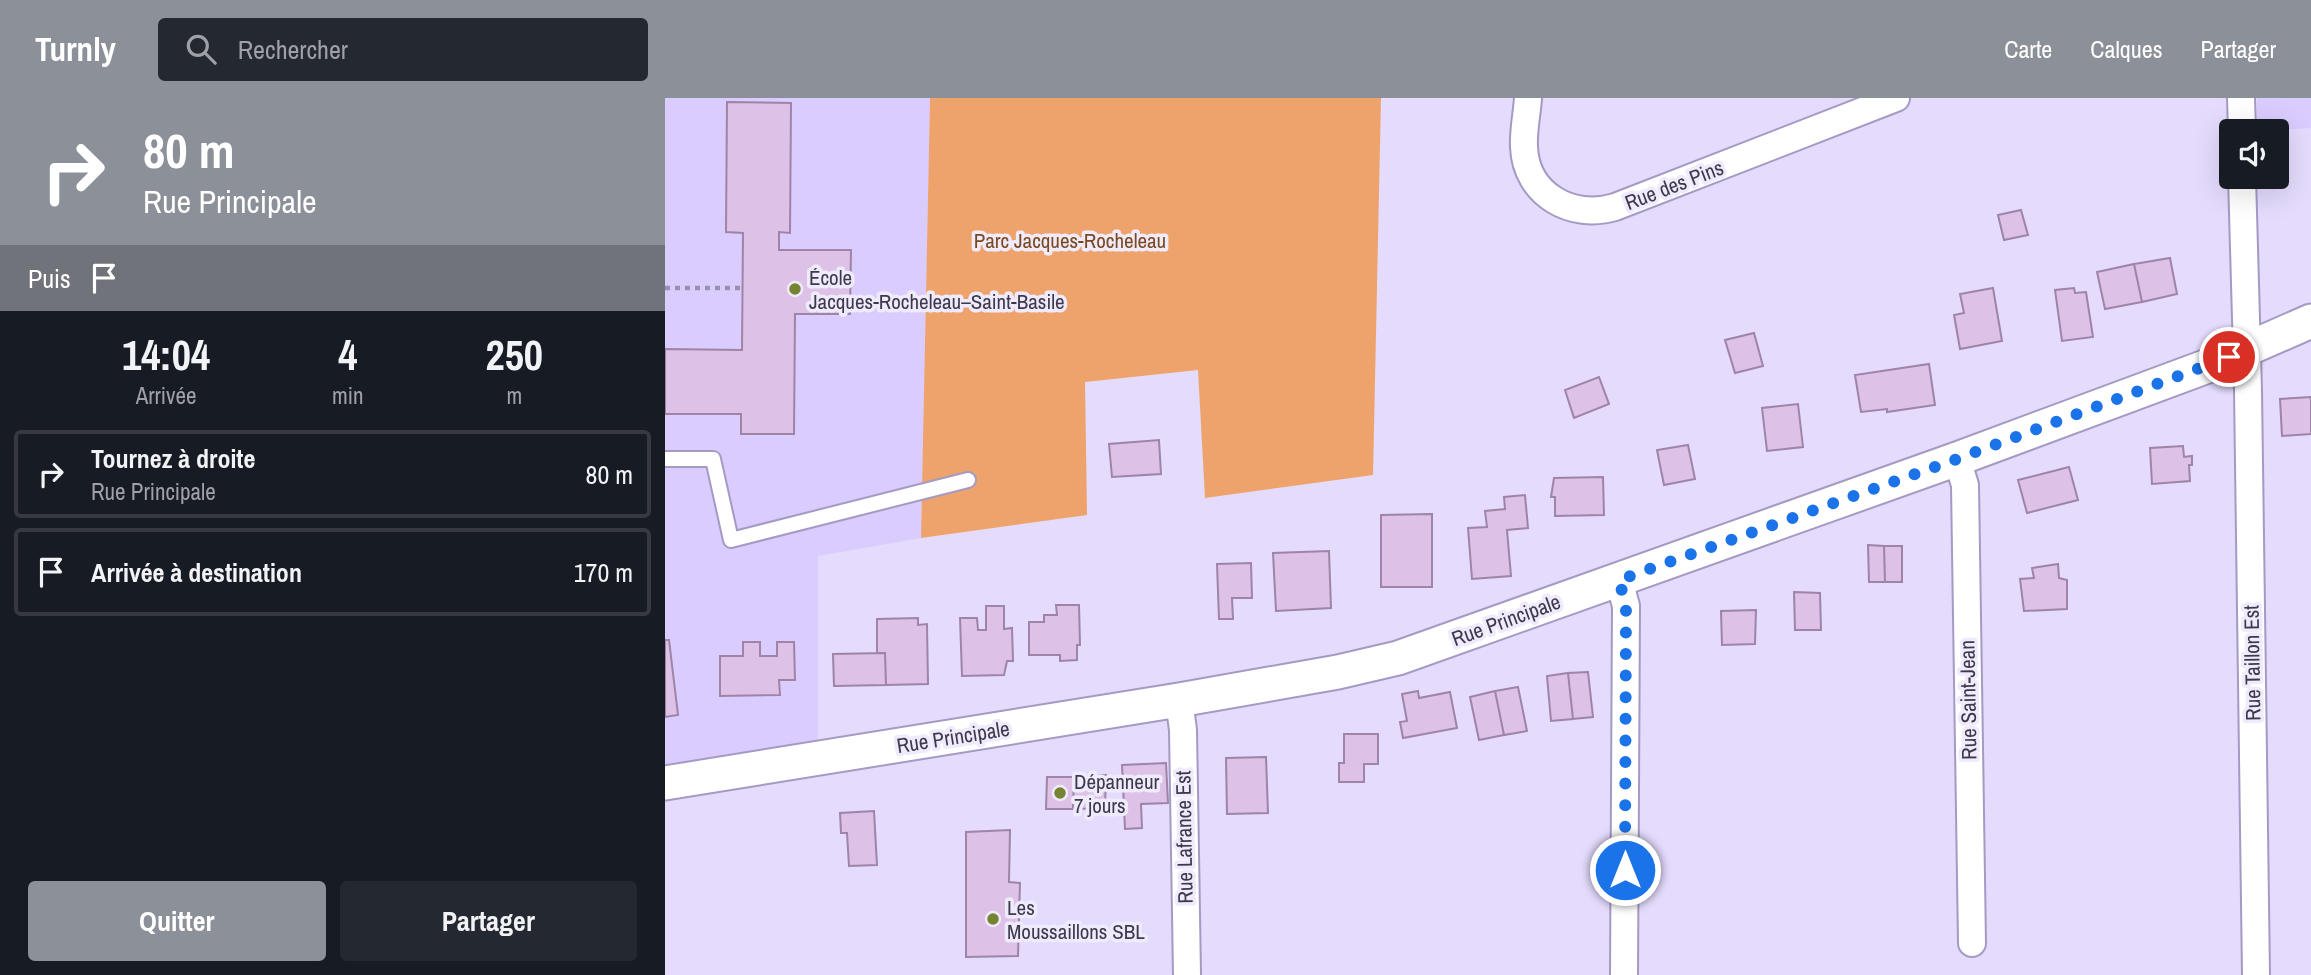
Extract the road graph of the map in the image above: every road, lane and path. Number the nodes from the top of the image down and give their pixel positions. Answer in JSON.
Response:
{"nodes":[{"id":1,"x":1528,"y":98,"type":"edge"},
{"id":2,"x":1896,"y":98,"type":"edge"},
{"id":3,"x":2241,"y":98,"type":"edge"},
{"id":4,"x":2242,"y":119,"type":"edge"},
{"id":5,"x":2242,"y":189,"type":"edge"},
{"id":6,"x":665,"y":288,"type":"edge"},
{"id":7,"x":742,"y":288,"type":"dead end"},
{"id":8,"x":2311,"y":320,"type":"edge"},
{"id":9,"x":2245,"y":351,"type":"junction"},
{"id":10,"x":665,"y":459,"type":"edge"},
{"id":11,"x":1957,"y":459,"type":"junction"},
{"id":12,"x":968,"y":480,"type":"dead end"},
{"id":13,"x":1619,"y":580,"type":"junction"},
{"id":14,"x":1179,"y":700,"type":"junction"},
{"id":15,"x":665,"y":783,"type":"edge"},
{"id":16,"x":1972,"y":943,"type":"dead end"},
{"id":17,"x":1187,"y":975,"type":"edge"},
{"id":18,"x":1624,"y":975,"type":"edge"},
{"id":19,"x":2256,"y":975,"type":"edge"}],
"edges":[{"from":1,"to":2,"type":"street","name":"Rue des Pins"},
{"from":3,"to":4,"type":"street"},
{"from":5,"to":9,"type":"street","name":"Rue Taillon Est"},
{"from":6,"to":7,"type":"path"},
{"from":8,"to":9,"type":"street","name":"Rue Principale"},
{"from":9,"to":11,"type":"street","name":"Rue Principale"},
{"from":9,"to":19,"type":"street","name":"Rue Taillon Est"},
{"from":10,"to":12,"type":"lane"},
{"from":11,"to":13,"type":"street","name":"Rue Principale"},
{"from":11,"to":16,"type":"street","name":"Rue Saint-Jean"},
{"from":13,"to":14,"type":"street","name":"Rue Principale"},
{"from":13,"to":18,"type":"street"},
{"from":14,"to":15,"type":"street","name":"Rue Principale"},
{"from":14,"to":17,"type":"street","name":"Rue Lafrance Est"}]}
